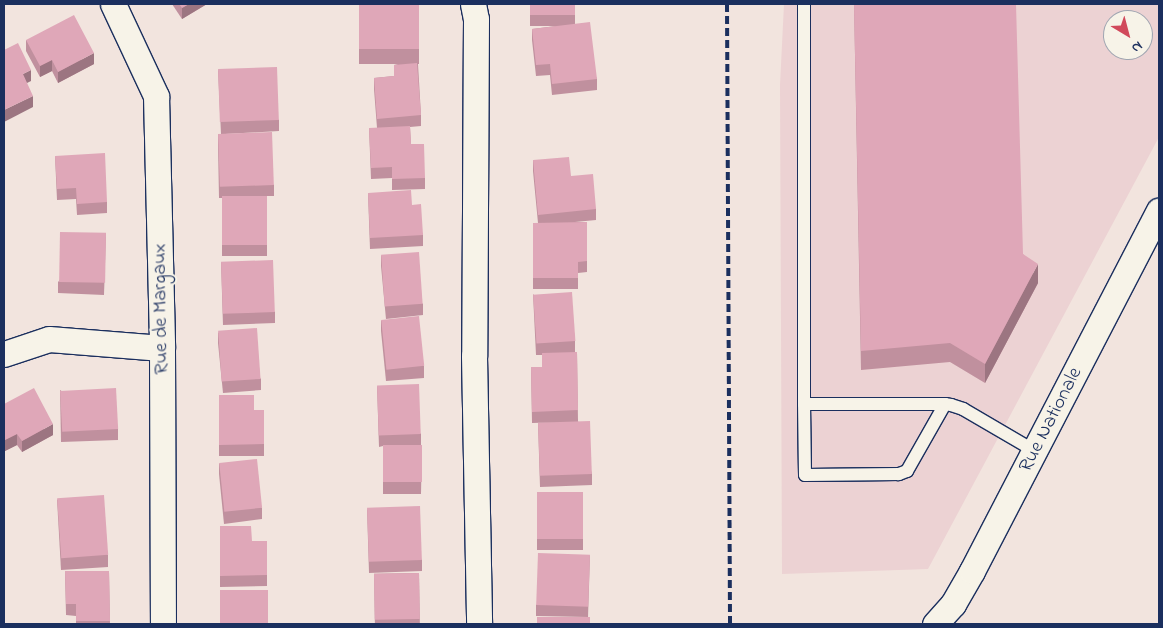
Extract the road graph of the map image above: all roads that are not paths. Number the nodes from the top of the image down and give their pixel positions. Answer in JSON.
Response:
{"nodes":[{"id":1,"x":113,"y":4,"type":"edge"},
{"id":2,"x":473,"y":4,"type":"edge"},
{"id":3,"x":804,"y":4,"type":"edge"},
{"id":4,"x":1159,"y":211,"type":"edge"},
{"id":5,"x":162,"y":348,"type":"junction"},
{"id":6,"x":4,"y":354,"type":"edge"},
{"id":7,"x":804,"y":404,"type":"junction"},
{"id":8,"x":945,"y":404,"type":"junction"},
{"id":9,"x":1035,"y":451,"type":"junction"},
{"id":10,"x":163,"y":624,"type":"edge"},
{"id":11,"x":479,"y":624,"type":"edge"},
{"id":12,"x":935,"y":624,"type":"edge"}],
"edges":[{"from":1,"to":5,"type":"street","name":"Rue de Margaux"},
{"from":2,"to":11,"type":"street"},
{"from":3,"to":7,"type":"lane"},
{"from":4,"to":9,"type":"street","name":"Rue Nationale"},
{"from":5,"to":6,"type":"street"},
{"from":5,"to":10,"type":"street","name":"Rue de Margaux"},
{"from":7,"to":8,"type":"lane"},
{"from":7,"to":8,"type":"lane"},
{"from":8,"to":9,"type":"lane"},
{"from":9,"to":12,"type":"street","name":"Rue Nationale"}]}
